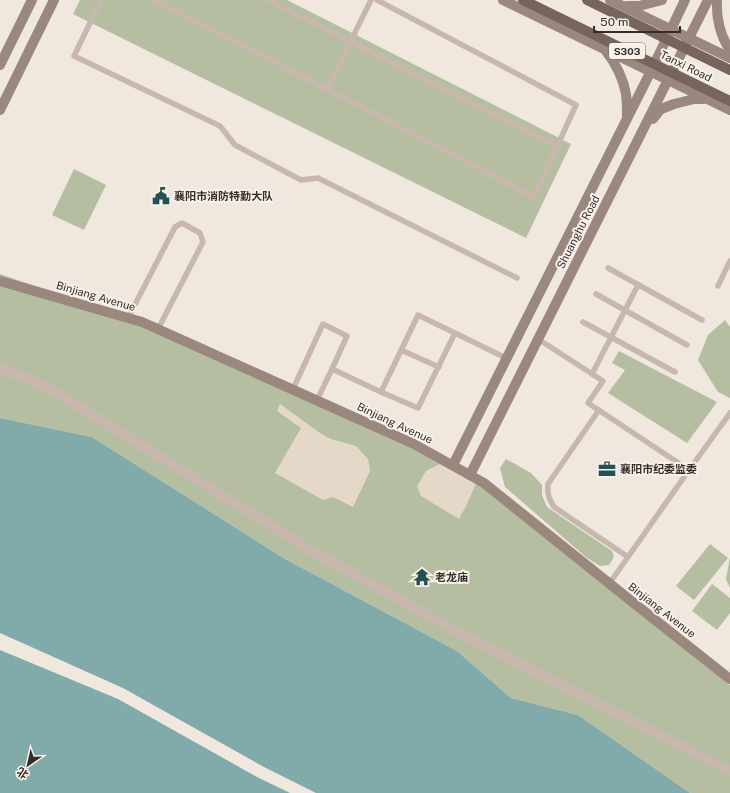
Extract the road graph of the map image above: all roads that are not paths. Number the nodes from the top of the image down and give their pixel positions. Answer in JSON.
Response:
{"nodes":[{"id":1,"x":32,"y":0,"type":"edge"},
{"id":2,"x":54,"y":0,"type":"edge"},
{"id":3,"x":101,"y":0,"type":"edge"},
{"id":4,"x":154,"y":0,"type":"edge"},
{"id":5,"x":268,"y":0,"type":"edge"},
{"id":6,"x":371,"y":0,"type":"edge"},
{"id":7,"x":377,"y":0,"type":"edge"},
{"id":8,"x":503,"y":0,"type":"edge"},
{"id":9,"x":523,"y":0,"type":"edge"},
{"id":10,"x":587,"y":0,"type":"edge"},
{"id":11,"x":610,"y":0,"type":"edge"},
{"id":12,"x":662,"y":0,"type":"edge"},
{"id":13,"x":684,"y":0,"type":"edge"},
{"id":14,"x":708,"y":0,"type":"edge"},
{"id":15,"x":718,"y":2,"type":"edge"},
{"id":16,"x":623,"y":6,"type":"junction"},
{"id":17,"x":669,"y":34,"type":"junction"},
{"id":18,"x":689,"y":38,"type":"junction"},
{"id":19,"x":350,"y":42,"type":"junction"},
{"id":20,"x":684,"y":47,"type":"junction"},
{"id":21,"x":605,"y":49,"type":"junction"},
{"id":22,"x":730,"y":50,"type":"edge"},
{"id":23,"x":730,"y":58,"type":"edge"},
{"id":24,"x":0,"y":65,"type":"edge"},
{"id":25,"x":652,"y":68,"type":"junction"},
{"id":26,"x":730,"y":70,"type":"edge"},
{"id":27,"x":670,"y":76,"type":"junction"},
{"id":28,"x":326,"y":89,"type":"junction"},
{"id":29,"x":707,"y":99,"type":"junction"},
{"id":30,"x":727,"y":100,"type":"edge"},
{"id":31,"x":0,"y":110,"type":"edge"},
{"id":32,"x":730,"y":110,"type":"edge"},
{"id":33,"x":628,"y":117,"type":"junction"},
{"id":34,"x":639,"y":137,"type":"junction"},
{"id":35,"x":557,"y":146,"type":"junction"},
{"id":36,"x":730,"y":261,"type":"edge"},
{"id":37,"x":608,"y":268,"type":"dead end"},
{"id":38,"x":517,"y":278,"type":"dead end"},
{"id":39,"x":0,"y":281,"type":"edge"},
{"id":40,"x":638,"y":285,"type":"junction"},
{"id":41,"x":718,"y":286,"type":"dead end"},
{"id":42,"x":596,"y":294,"type":"dead end"},
{"id":43,"x":625,"y":310,"type":"junction"},
{"id":44,"x":128,"y":318,"type":"junction"},
{"id":45,"x":702,"y":320,"type":"dead end"},
{"id":46,"x":583,"y":322,"type":"dead end"},
{"id":47,"x":158,"y":329,"type":"junction"},
{"id":48,"x":455,"y":334,"type":"junction"},
{"id":49,"x":611,"y":337,"type":"junction"},
{"id":50,"x":538,"y":338,"type":"junction"},
{"id":51,"x":687,"y":345,"type":"dead end"},
{"id":52,"x":402,"y":350,"type":"junction"},
{"id":53,"x":506,"y":358,"type":"junction"},
{"id":54,"x":439,"y":367,"type":"junction"},
{"id":55,"x":0,"y":368,"type":"edge"},
{"id":56,"x":332,"y":368,"type":"junction"},
{"id":57,"x":675,"y":372,"type":"dead end"},
{"id":58,"x":592,"y":374,"type":"junction"},
{"id":59,"x":293,"y":389,"type":"junction"},
{"id":60,"x":381,"y":392,"type":"junction"},
{"id":61,"x":317,"y":400,"type":"junction"},
{"id":62,"x":598,"y":410,"type":"junction"},
{"id":63,"x":730,"y":413,"type":"edge"},
{"id":64,"x":453,"y":465,"type":"junction"},
{"id":65,"x":689,"y":470,"type":"junction"},
{"id":66,"x":470,"y":475,"type":"junction"},
{"id":67,"x":628,"y":557,"type":"junction"},
{"id":68,"x":609,"y":584,"type":"junction"},
{"id":69,"x":730,"y":679,"type":"edge"},
{"id":70,"x":730,"y":771,"type":"edge"}],
"edges":[{"from":1,"to":24,"type":"street"},
{"from":2,"to":31,"type":"street"},
{"from":3,"to":38,"type":"lane"},
{"from":4,"to":28,"type":"lane"},
{"from":5,"to":19,"type":"lane"},
{"from":6,"to":19,"type":"lane"},
{"from":7,"to":35,"type":"lane"},
{"from":8,"to":21,"type":"street"},
{"from":9,"to":25,"type":"main road","name":"Tanxi Road","number":"S303"},
{"from":10,"to":17,"type":"main road","name":"Tanxi Road","number":"S303"},
{"from":11,"to":16,"type":"street"},
{"from":12,"to":16,"type":"street"},
{"from":13,"to":17,"type":"street","name":"Shuanghu Road"},
{"from":14,"to":18,"type":"street","name":"Shuanghu Road"},
{"from":15,"to":22,"type":"street"},
{"from":16,"to":17,"type":"street"},
{"from":17,"to":18,"type":"street"},
{"from":17,"to":20,"type":"main road","name":"Tanxi Road","number":"S303"},
{"from":17,"to":25,"type":"street","name":"Shuanghu Road"},
{"from":18,"to":20,"type":"street","name":"Shuanghu Road"},
{"from":18,"to":23,"type":"street"},
{"from":19,"to":28,"type":"lane"},
{"from":19,"to":35,"type":"lane"},
{"from":20,"to":26,"type":"main road","name":"Tanxi Road","number":"S303"},
{"from":20,"to":27,"type":"street","name":"Shuanghu Road"},
{"from":21,"to":25,"type":"street"},
{"from":21,"to":33,"type":"street"},
{"from":25,"to":27,"type":"main road","name":"Tanxi Road","number":"S303"},
{"from":25,"to":33,"type":"street","name":"Shuanghu Road"},
{"from":27,"to":29,"type":"street"},
{"from":27,"to":30,"type":"main road","name":"Tanxi Road","number":"S303"},
{"from":27,"to":34,"type":"street","name":"Shuanghu Road"},
{"from":28,"to":35,"type":"lane"},
{"from":29,"to":30,"type":"street"},
{"from":29,"to":32,"type":"street"},
{"from":29,"to":34,"type":"street"},
{"from":33,"to":53,"type":"street","name":"Shuanghu Road"},
{"from":34,"to":50,"type":"street","name":"Shuanghu Road"},
{"from":36,"to":41,"type":"lane"},
{"from":37,"to":40,"type":"lane"},
{"from":39,"to":44,"type":"street","name":"Binjiang Avenue"},
{"from":40,"to":43,"type":"lane"},
{"from":40,"to":45,"type":"lane"},
{"from":42,"to":43,"type":"lane"},
{"from":43,"to":49,"type":"lane"},
{"from":43,"to":51,"type":"lane"},
{"from":44,"to":47,"type":"street","name":"Binjiang Avenue"},
{"from":44,"to":47,"type":"lane"},
{"from":46,"to":49,"type":"lane"},
{"from":47,"to":59,"type":"street","name":"Binjiang Avenue"},
{"from":48,"to":52,"type":"lane"},
{"from":48,"to":53,"type":"lane"},
{"from":48,"to":54,"type":"lane"},
{"from":49,"to":57,"type":"lane"},
{"from":49,"to":58,"type":"lane"},
{"from":50,"to":58,"type":"lane"},
{"from":50,"to":66,"type":"street","name":"Shuanghu Road"},
{"from":52,"to":54,"type":"lane"},
{"from":52,"to":60,"type":"lane"},
{"from":53,"to":64,"type":"street","name":"Shuanghu Road"},
{"from":54,"to":60,"type":"lane"},
{"from":55,"to":70,"type":"street"},
{"from":56,"to":59,"type":"lane"},
{"from":56,"to":60,"type":"lane"},
{"from":56,"to":61,"type":"lane"},
{"from":58,"to":62,"type":"lane"},
{"from":59,"to":61,"type":"street","name":"Binjiang Avenue"},
{"from":61,"to":64,"type":"street","name":"Binjiang Avenue"},
{"from":62,"to":65,"type":"lane"},
{"from":62,"to":67,"type":"lane"},
{"from":63,"to":65,"type":"lane"},
{"from":64,"to":66,"type":"street","name":"Binjiang Avenue"},
{"from":65,"to":67,"type":"lane"},
{"from":66,"to":68,"type":"street","name":"Binjiang Avenue"},
{"from":67,"to":68,"type":"lane"},
{"from":68,"to":69,"type":"street","name":"Binjiang Avenue"}]}
